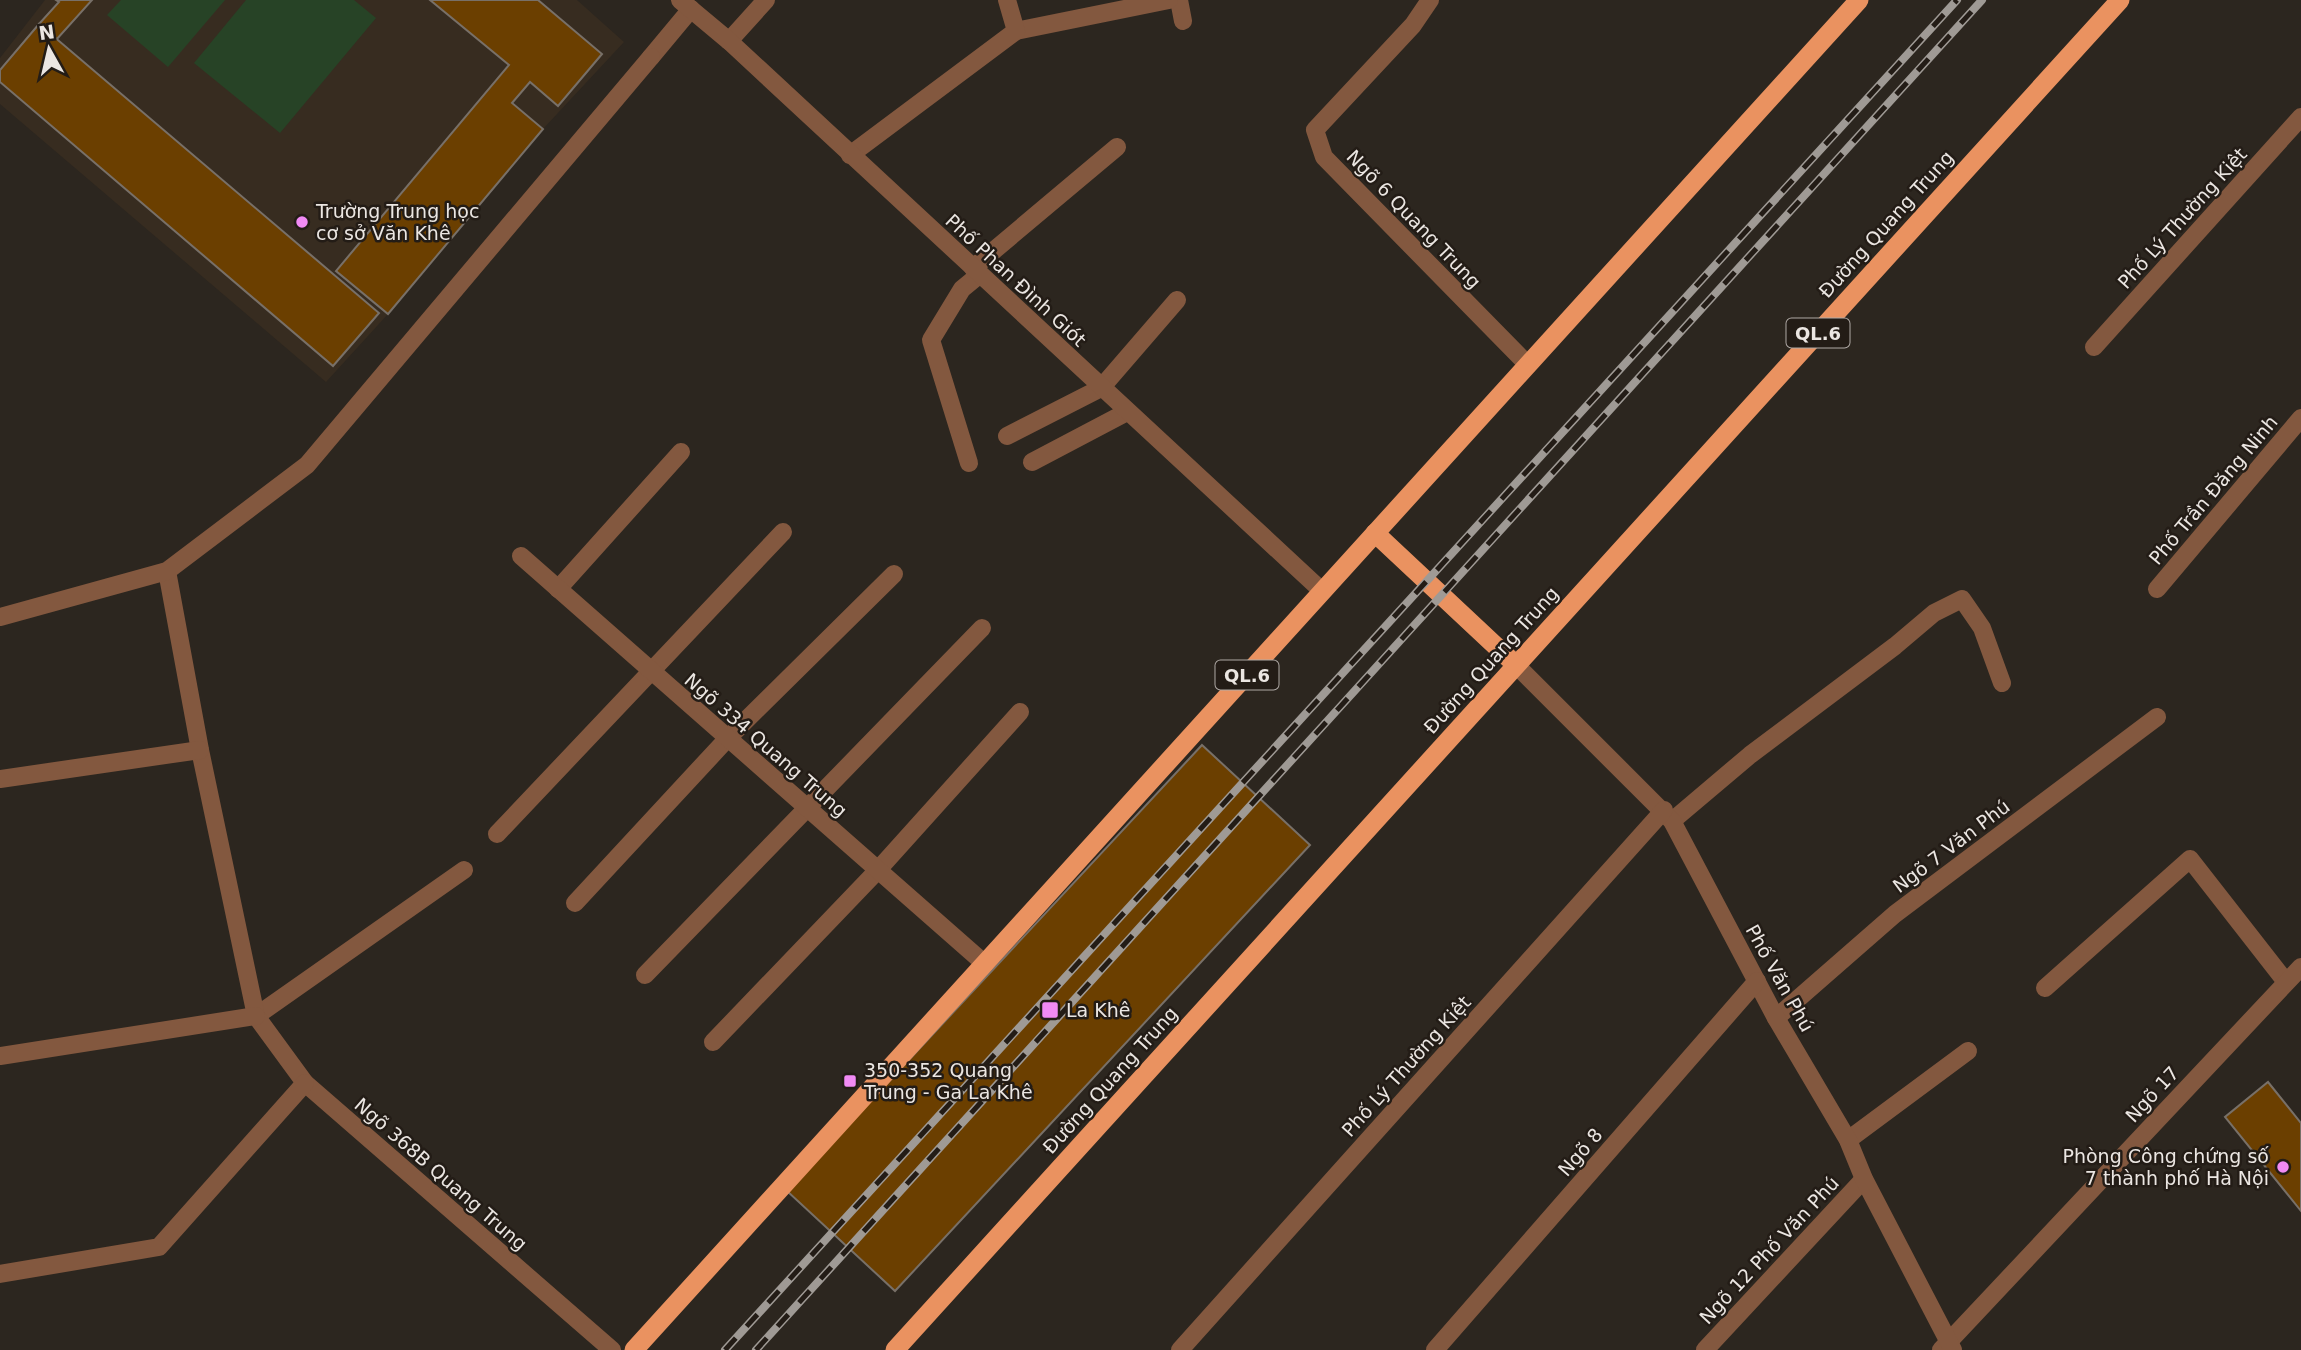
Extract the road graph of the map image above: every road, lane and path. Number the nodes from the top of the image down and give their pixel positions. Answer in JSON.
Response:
{"nodes":[{"id":1,"x":766,"y":0,"type":"edge"},
{"id":2,"x":1007,"y":0,"type":"edge"},
{"id":3,"x":1169,"y":0,"type":"edge"},
{"id":4,"x":1179,"y":0,"type":"edge"},
{"id":5,"x":1430,"y":0,"type":"edge"},
{"id":6,"x":1859,"y":0,"type":"edge"},
{"id":7,"x":2120,"y":0,"type":"edge"},
{"id":8,"x":686,"y":5,"type":"edge"},
{"id":9,"x":1183,"y":21,"type":"dead end"},
{"id":10,"x":1016,"y":31,"type":"junction"},
{"id":11,"x":729,"y":41,"type":"junction"},
{"id":12,"x":2301,"y":117,"type":"edge"},
{"id":13,"x":1117,"y":147,"type":"dead end"},
{"id":14,"x":850,"y":155,"type":"junction"},
{"id":15,"x":976,"y":272,"type":"junction"},
{"id":16,"x":1177,"y":300,"type":"dead end"},
{"id":17,"x":2094,"y":347,"type":"dead end"},
{"id":18,"x":1528,"y":365,"type":"junction"},
{"id":19,"x":1101,"y":388,"type":"junction"},
{"id":20,"x":1127,"y":412,"type":"junction"},
{"id":21,"x":2301,"y":418,"type":"edge"},
{"id":22,"x":1007,"y":436,"type":"dead end"},
{"id":23,"x":681,"y":452,"type":"dead end"},
{"id":24,"x":1032,"y":462,"type":"dead end"},
{"id":25,"x":970,"y":463,"type":"dead end"},
{"id":26,"x":783,"y":532,"type":"dead end"},
{"id":27,"x":1375,"y":533,"type":"junction"},
{"id":28,"x":521,"y":556,"type":"dead end"},
{"id":29,"x":167,"y":571,"type":"junction"},
{"id":30,"x":894,"y":574,"type":"dead end"},
{"id":31,"x":558,"y":589,"type":"junction"},
{"id":32,"x":2157,"y":589,"type":"dead end"},
{"id":33,"x":1322,"y":591,"type":"junction"},
{"id":34,"x":0,"y":617,"type":"edge"},
{"id":35,"x":982,"y":628,"type":"dead end"},
{"id":36,"x":1516,"y":665,"type":"junction"},
{"id":37,"x":650,"y":670,"type":"junction"},
{"id":38,"x":2002,"y":683,"type":"dead end"},
{"id":39,"x":1020,"y":712,"type":"dead end"},
{"id":40,"x":2157,"y":717,"type":"dead end"},
{"id":41,"x":727,"y":739,"type":"junction"},
{"id":42,"x":200,"y":750,"type":"junction"},
{"id":43,"x":0,"y":779,"type":"edge"},
{"id":44,"x":805,"y":808,"type":"junction"},
{"id":45,"x":1668,"y":816,"type":"junction"},
{"id":46,"x":497,"y":834,"type":"dead end"},
{"id":47,"x":464,"y":870,"type":"dead end"},
{"id":48,"x":877,"y":871,"type":"junction"},
{"id":49,"x":575,"y":903,"type":"dead end"},
{"id":50,"x":985,"y":964,"type":"junction"},
{"id":51,"x":2301,"y":967,"type":"edge"},
{"id":52,"x":645,"y":975,"type":"dead end"},
{"id":53,"x":1757,"y":981,"type":"junction"},
{"id":54,"x":2286,"y":982,"type":"junction"},
{"id":55,"x":2045,"y":988,"type":"dead end"},
{"id":56,"x":256,"y":1016,"type":"junction"},
{"id":57,"x":1776,"y":1018,"type":"junction"},
{"id":58,"x":713,"y":1042,"type":"dead end"},
{"id":59,"x":1968,"y":1051,"type":"dead end"},
{"id":60,"x":0,"y":1056,"type":"edge"},
{"id":61,"x":305,"y":1083,"type":"junction"},
{"id":62,"x":1848,"y":1140,"type":"junction"},
{"id":63,"x":1864,"y":1179,"type":"junction"},
{"id":64,"x":0,"y":1274,"type":"edge"},
{"id":65,"x":1948,"y":1347,"type":"edge"},
{"id":66,"x":612,"y":1350,"type":"edge"},
{"id":67,"x":634,"y":1350,"type":"edge"},
{"id":68,"x":895,"y":1350,"type":"edge"},
{"id":69,"x":1180,"y":1350,"type":"edge"},
{"id":70,"x":1435,"y":1350,"type":"edge"},
{"id":71,"x":1705,"y":1350,"type":"edge"}],
"edges":[{"from":1,"to":11,"type":"street"},
{"from":2,"to":10,"type":"street"},
{"from":3,"to":10,"type":"street"},
{"from":4,"to":9,"type":"street"},
{"from":5,"to":18,"type":"street","name":"Ngõ 6 Quang Trung"},
{"from":6,"to":18,"type":"highway","number":"QL.6"},
{"from":7,"to":36,"type":"highway","name":"Đường Quang Trung","number":"QL.6"},
{"from":8,"to":11,"type":"street","name":"Phố Phan Đình Giót"},
{"from":8,"to":29,"type":"street"},
{"from":10,"to":14,"type":"street"},
{"from":11,"to":14,"type":"street","name":"Phố Phan Đình Giót"},
{"from":12,"to":17,"type":"street","name":"Phố Lý Thường Kiệt"},
{"from":13,"to":15,"type":"street"},
{"from":14,"to":15,"type":"street","name":"Phố Phan Đình Giót"},
{"from":15,"to":19,"type":"street","name":"Phố Phan Đình Giót"},
{"from":15,"to":25,"type":"street"},
{"from":16,"to":19,"type":"street"},
{"from":18,"to":27,"type":"highway","number":"QL.6"},
{"from":19,"to":20,"type":"street","name":"Phố Phan Đình Giót"},
{"from":19,"to":22,"type":"street"},
{"from":20,"to":24,"type":"street"},
{"from":20,"to":33,"type":"street","name":"Phố Phan Đình Giót"},
{"from":21,"to":32,"type":"street","name":"Phố Trần Đăng Ninh"},
{"from":23,"to":31,"type":"street"},
{"from":26,"to":37,"type":"street"},
{"from":27,"to":33,"type":"highway","number":"QL.6"},
{"from":27,"to":36,"type":"highway"},
{"from":28,"to":31,"type":"street","name":"Ngõ 334 Quang Trung"},
{"from":29,"to":34,"type":"street"},
{"from":29,"to":42,"type":"street"},
{"from":30,"to":41,"type":"street"},
{"from":31,"to":37,"type":"street","name":"Ngõ 334 Quang Trung"},
{"from":33,"to":50,"type":"highway","number":"QL.6"},
{"from":35,"to":44,"type":"street"},
{"from":36,"to":45,"type":"street","name":"Phố Văn Phú"},
{"from":36,"to":68,"type":"highway","name":"Đường Quang Trung","number":"QL.6"},
{"from":37,"to":41,"type":"street","name":"Ngõ 334 Quang Trung"},
{"from":37,"to":46,"type":"street"},
{"from":38,"to":45,"type":"street","name":"Phố Lý Thường Kiệt"},
{"from":39,"to":48,"type":"street"},
{"from":40,"to":57,"type":"street","name":"Ngõ 7 Văn Phú"},
{"from":41,"to":44,"type":"street","name":"Ngõ 334 Quang Trung"},
{"from":41,"to":49,"type":"street"},
{"from":42,"to":43,"type":"street"},
{"from":42,"to":56,"type":"street"},
{"from":44,"to":48,"type":"street","name":"Ngõ 334 Quang Trung"},
{"from":44,"to":52,"type":"street"},
{"from":45,"to":53,"type":"street","name":"Phố Văn Phú"},
{"from":45,"to":69,"type":"street","name":"Phố Lý Thường Kiệt"},
{"from":47,"to":56,"type":"street"},
{"from":48,"to":50,"type":"street","name":"Ngõ 334 Quang Trung"},
{"from":48,"to":58,"type":"street"},
{"from":50,"to":67,"type":"highway","number":"QL.6"},
{"from":51,"to":54,"type":"street","name":"Ngõ 17"},
{"from":53,"to":57,"type":"street","name":"Phố Văn Phú"},
{"from":53,"to":70,"type":"street","name":"Ngõ 8"},
{"from":54,"to":55,"type":"street"},
{"from":54,"to":65,"type":"street","name":"Ngõ 17"},
{"from":56,"to":60,"type":"street"},
{"from":56,"to":61,"type":"street","name":"Ngõ 368B Quang Trung"},
{"from":57,"to":62,"type":"street","name":"Phố Văn Phú"},
{"from":59,"to":62,"type":"street"},
{"from":61,"to":64,"type":"street"},
{"from":61,"to":66,"type":"street","name":"Ngõ 368B Quang Trung"},
{"from":62,"to":63,"type":"street","name":"Phố Văn Phú"},
{"from":63,"to":65,"type":"street","name":"Phố Văn Phú"},
{"from":63,"to":71,"type":"street","name":"Ngõ 12 Phố Văn Phú"}]}
